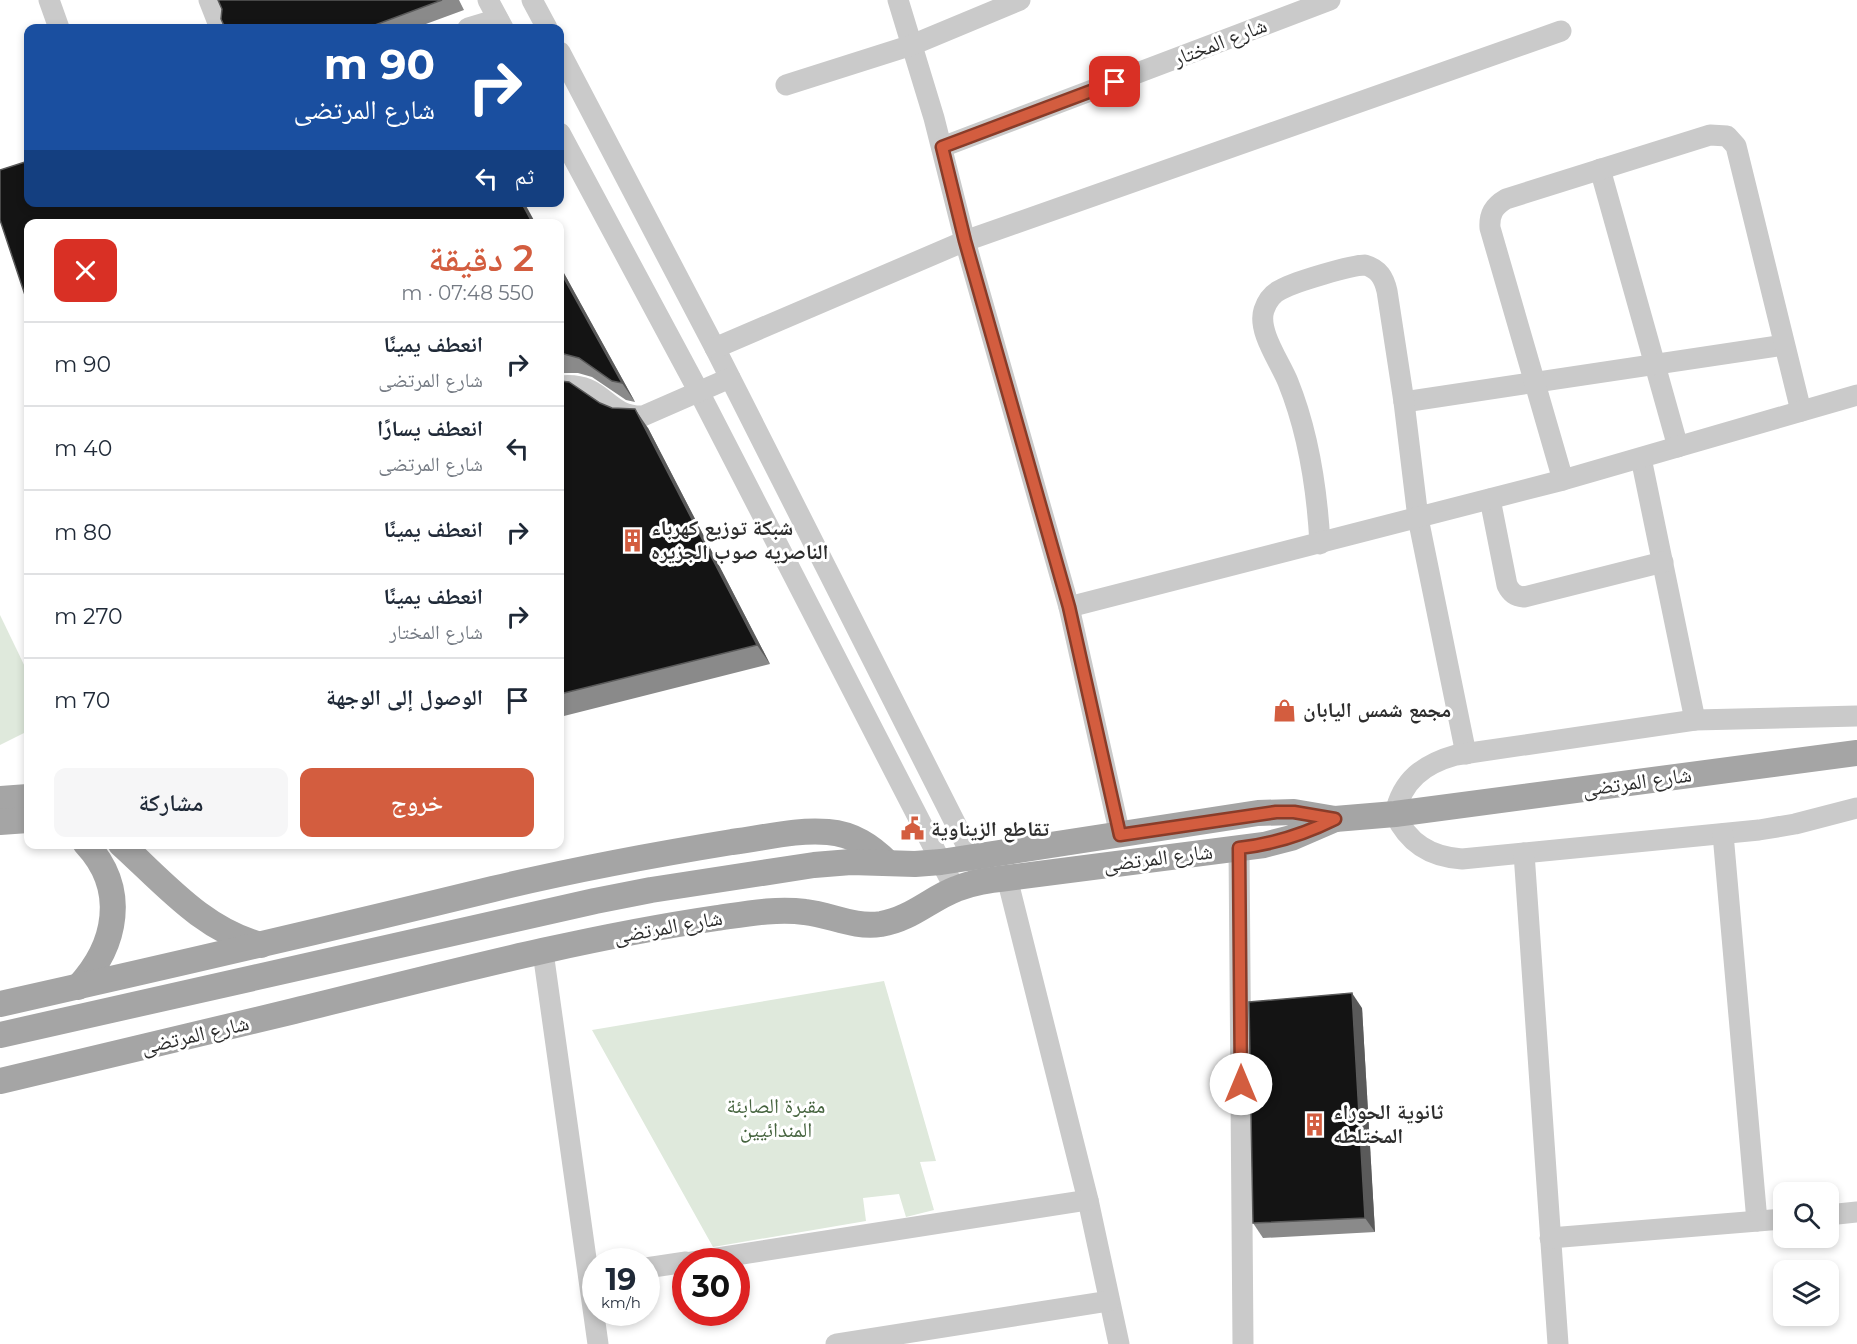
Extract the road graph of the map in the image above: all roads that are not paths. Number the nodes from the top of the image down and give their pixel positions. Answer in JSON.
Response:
{"nodes":[{"id":1,"x":49,"y":0,"type":"edge"},
{"id":2,"x":209,"y":0,"type":"edge"},
{"id":3,"x":532,"y":0,"type":"edge"},
{"id":4,"x":898,"y":0,"type":"edge"},
{"id":5,"x":1020,"y":0,"type":"edge"},
{"id":6,"x":1330,"y":0,"type":"edge"},
{"id":7,"x":496,"y":16,"type":"edge"},
{"id":8,"x":58,"y":24,"type":"edge"},
{"id":9,"x":218,"y":24,"type":"edge"},
{"id":10,"x":477,"y":24,"type":"edge"},
{"id":11,"x":545,"y":24,"type":"edge"},
{"id":12,"x":1561,"y":31,"type":"dead end"},
{"id":13,"x":912,"y":45,"type":"junction"},
{"id":14,"x":564,"y":60,"type":"edge"},
{"id":15,"x":786,"y":85,"type":"dead end"},
{"id":16,"x":564,"y":140,"type":"edge"},
{"id":17,"x":942,"y":147,"type":"junction"},
{"id":18,"x":1600,"y":169,"type":"junction"},
{"id":19,"x":965,"y":241,"type":"junction"},
{"id":20,"x":1784,"y":345,"type":"junction"},
{"id":21,"x":715,"y":348,"type":"junction"},
{"id":22,"x":1655,"y":364,"type":"junction"},
{"id":23,"x":730,"y":378,"type":"junction"},
{"id":24,"x":1535,"y":381,"type":"junction"},
{"id":25,"x":564,"y":386,"type":"edge"},
{"id":26,"x":699,"y":392,"type":"junction"},
{"id":27,"x":1857,"y":395,"type":"edge"},
{"id":28,"x":1404,"y":402,"type":"junction"},
{"id":29,"x":1801,"y":411,"type":"junction"},
{"id":30,"x":1678,"y":447,"type":"junction"},
{"id":31,"x":1641,"y":458,"type":"junction"},
{"id":32,"x":1563,"y":480,"type":"junction"},
{"id":33,"x":1490,"y":499,"type":"junction"},
{"id":34,"x":1418,"y":518,"type":"junction"},
{"id":35,"x":1320,"y":544,"type":"junction"},
{"id":36,"x":1663,"y":562,"type":"junction"},
{"id":37,"x":1069,"y":607,"type":"junction"},
{"id":38,"x":1857,"y":716,"type":"edge"},
{"id":39,"x":1695,"y":720,"type":"junction"},
{"id":40,"x":1857,"y":753,"type":"edge"},
{"id":41,"x":1466,"y":754,"type":"junction"},
{"id":42,"x":24,"y":797,"type":"edge"},
{"id":43,"x":0,"y":799,"type":"edge"},
{"id":44,"x":1857,"y":808,"type":"edge"},
{"id":45,"x":1395,"y":814,"type":"junction"},
{"id":46,"x":1335,"y":819,"type":"junction"},
{"id":47,"x":24,"y":820,"type":"edge"},
{"id":48,"x":0,"y":822,"type":"edge"},
{"id":49,"x":1723,"y":834,"type":"junction"},
{"id":50,"x":1120,"y":835,"type":"junction"},
{"id":51,"x":1239,"y":848,"type":"junction"},
{"id":52,"x":90,"y":849,"type":"edge"},
{"id":53,"x":127,"y":849,"type":"edge"},
{"id":54,"x":1524,"y":853,"type":"junction"},
{"id":55,"x":972,"y":857,"type":"junction"},
{"id":56,"x":941,"y":862,"type":"junction"},
{"id":57,"x":888,"y":863,"type":"junction"},
{"id":58,"x":537,"y":879,"type":"junction"},
{"id":59,"x":996,"y":879,"type":"junction"},
{"id":60,"x":955,"y":889,"type":"junction"},
{"id":61,"x":546,"y":912,"type":"junction"},
{"id":62,"x":261,"y":945,"type":"junction"},
{"id":63,"x":543,"y":951,"type":"junction"},
{"id":64,"x":78,"y":987,"type":"junction"},
{"id":65,"x":0,"y":1004,"type":"edge"},
{"id":66,"x":0,"y":1035,"type":"edge"},
{"id":67,"x":0,"y":1081,"type":"edge"},
{"id":68,"x":1088,"y":1200,"type":"junction"},
{"id":69,"x":1857,"y":1212,"type":"edge"},
{"id":70,"x":1839,"y":1214,"type":"edge"},
{"id":71,"x":1773,"y":1219,"type":"edge"},
{"id":72,"x":1757,"y":1221,"type":"junction"},
{"id":73,"x":1550,"y":1238,"type":"junction"},
{"id":74,"x":588,"y":1248,"type":"edge"},
{"id":75,"x":750,"y":1253,"type":"edge"},
{"id":76,"x":1108,"y":1300,"type":"junction"},
{"id":77,"x":596,"y":1326,"type":"edge"},
{"id":78,"x":598,"y":1344,"type":"edge"},
{"id":79,"x":836,"y":1344,"type":"edge"},
{"id":80,"x":1119,"y":1344,"type":"edge"},
{"id":81,"x":1243,"y":1344,"type":"edge"},
{"id":82,"x":1558,"y":1344,"type":"edge"}],
"edges":[{"from":1,"to":8,"type":"street"},
{"from":2,"to":9,"type":"street"},
{"from":3,"to":11,"type":"street"},
{"from":4,"to":13,"type":"street"},
{"from":5,"to":13,"type":"street"},
{"from":6,"to":17,"type":"street","name":"شارع المختار"},
{"from":7,"to":10,"type":"street"},
{"from":12,"to":19,"type":"street"},
{"from":13,"to":15,"type":"street"},
{"from":13,"to":17,"type":"street"},
{"from":14,"to":21,"type":"street"},
{"from":16,"to":26,"type":"street"},
{"from":17,"to":19,"type":"street"},
{"from":18,"to":20,"type":"street"},
{"from":18,"to":22,"type":"street"},
{"from":18,"to":24,"type":"street"},
{"from":19,"to":21,"type":"street"},
{"from":19,"to":37,"type":"street"},
{"from":20,"to":22,"type":"street"},
{"from":20,"to":29,"type":"street"},
{"from":21,"to":23,"type":"street"},
{"from":22,"to":24,"type":"street"},
{"from":22,"to":30,"type":"street"},
{"from":23,"to":26,"type":"street"},
{"from":23,"to":55,"type":"street"},
{"from":24,"to":28,"type":"street"},
{"from":24,"to":32,"type":"street"},
{"from":25,"to":26,"type":"street"},
{"from":26,"to":56,"type":"street"},
{"from":27,"to":29,"type":"street"},
{"from":28,"to":34,"type":"street"},
{"from":28,"to":35,"type":"street"},
{"from":29,"to":30,"type":"street"},
{"from":30,"to":31,"type":"street"},
{"from":31,"to":32,"type":"street"},
{"from":31,"to":36,"type":"street"},
{"from":32,"to":33,"type":"street"},
{"from":33,"to":34,"type":"street"},
{"from":33,"to":36,"type":"street"},
{"from":34,"to":35,"type":"street"},
{"from":34,"to":41,"type":"street"},
{"from":35,"to":37,"type":"street"},
{"from":36,"to":39,"type":"street"},
{"from":37,"to":50,"type":"street"},
{"from":38,"to":39,"type":"street"},
{"from":39,"to":41,"type":"street"},
{"from":40,"to":45,"type":"main road","name":"شارع المرتضى"},
{"from":41,"to":45,"type":"street"},
{"from":42,"to":43,"type":"main road"},
{"from":44,"to":49,"type":"street"},
{"from":45,"to":46,"type":"main road","name":"شارع المرتضى"},
{"from":45,"to":54,"type":"street"},
{"from":46,"to":50,"type":"main road","name":"شارع المرتضى"},
{"from":46,"to":51,"type":"main road","name":"شارع المرتضى"},
{"from":47,"to":48,"type":"main road"},
{"from":49,"to":54,"type":"street"},
{"from":49,"to":72,"type":"street"},
{"from":50,"to":55,"type":"main road","name":"شارع المرتضى"},
{"from":51,"to":59,"type":"main road","name":"شارع المرتضى"},
{"from":51,"to":81,"type":"street"},
{"from":52,"to":64,"type":"main road"},
{"from":53,"to":62,"type":"main road"},
{"from":54,"to":73,"type":"street"},
{"from":55,"to":56,"type":"main road","name":"شارع المرتضى"},
{"from":55,"to":59,"type":"street"},
{"from":56,"to":57,"type":"main road","name":"شارع المرتضى"},
{"from":56,"to":60,"type":"street"},
{"from":57,"to":58,"type":"main road"},
{"from":57,"to":61,"type":"main road","name":"شارع المرتضى"},
{"from":58,"to":61,"type":"main road"},
{"from":58,"to":62,"type":"main road"},
{"from":59,"to":60,"type":"main road","name":"شارع المرتضى"},
{"from":59,"to":68,"type":"street"},
{"from":60,"to":63,"type":"main road","name":"شارع المرتضى"},
{"from":61,"to":66,"type":"main road","name":"شارع المرتضى"},
{"from":62,"to":64,"type":"main road"},
{"from":63,"to":67,"type":"main road","name":"شارع المرتضى"},
{"from":63,"to":74,"type":"street"},
{"from":64,"to":65,"type":"main road"},
{"from":68,"to":75,"type":"street"},
{"from":68,"to":76,"type":"street"},
{"from":69,"to":70,"type":"street"},
{"from":71,"to":72,"type":"street"},
{"from":72,"to":73,"type":"street"},
{"from":73,"to":82,"type":"street"},
{"from":76,"to":79,"type":"street"},
{"from":76,"to":80,"type":"street"},
{"from":77,"to":78,"type":"street"}]}
